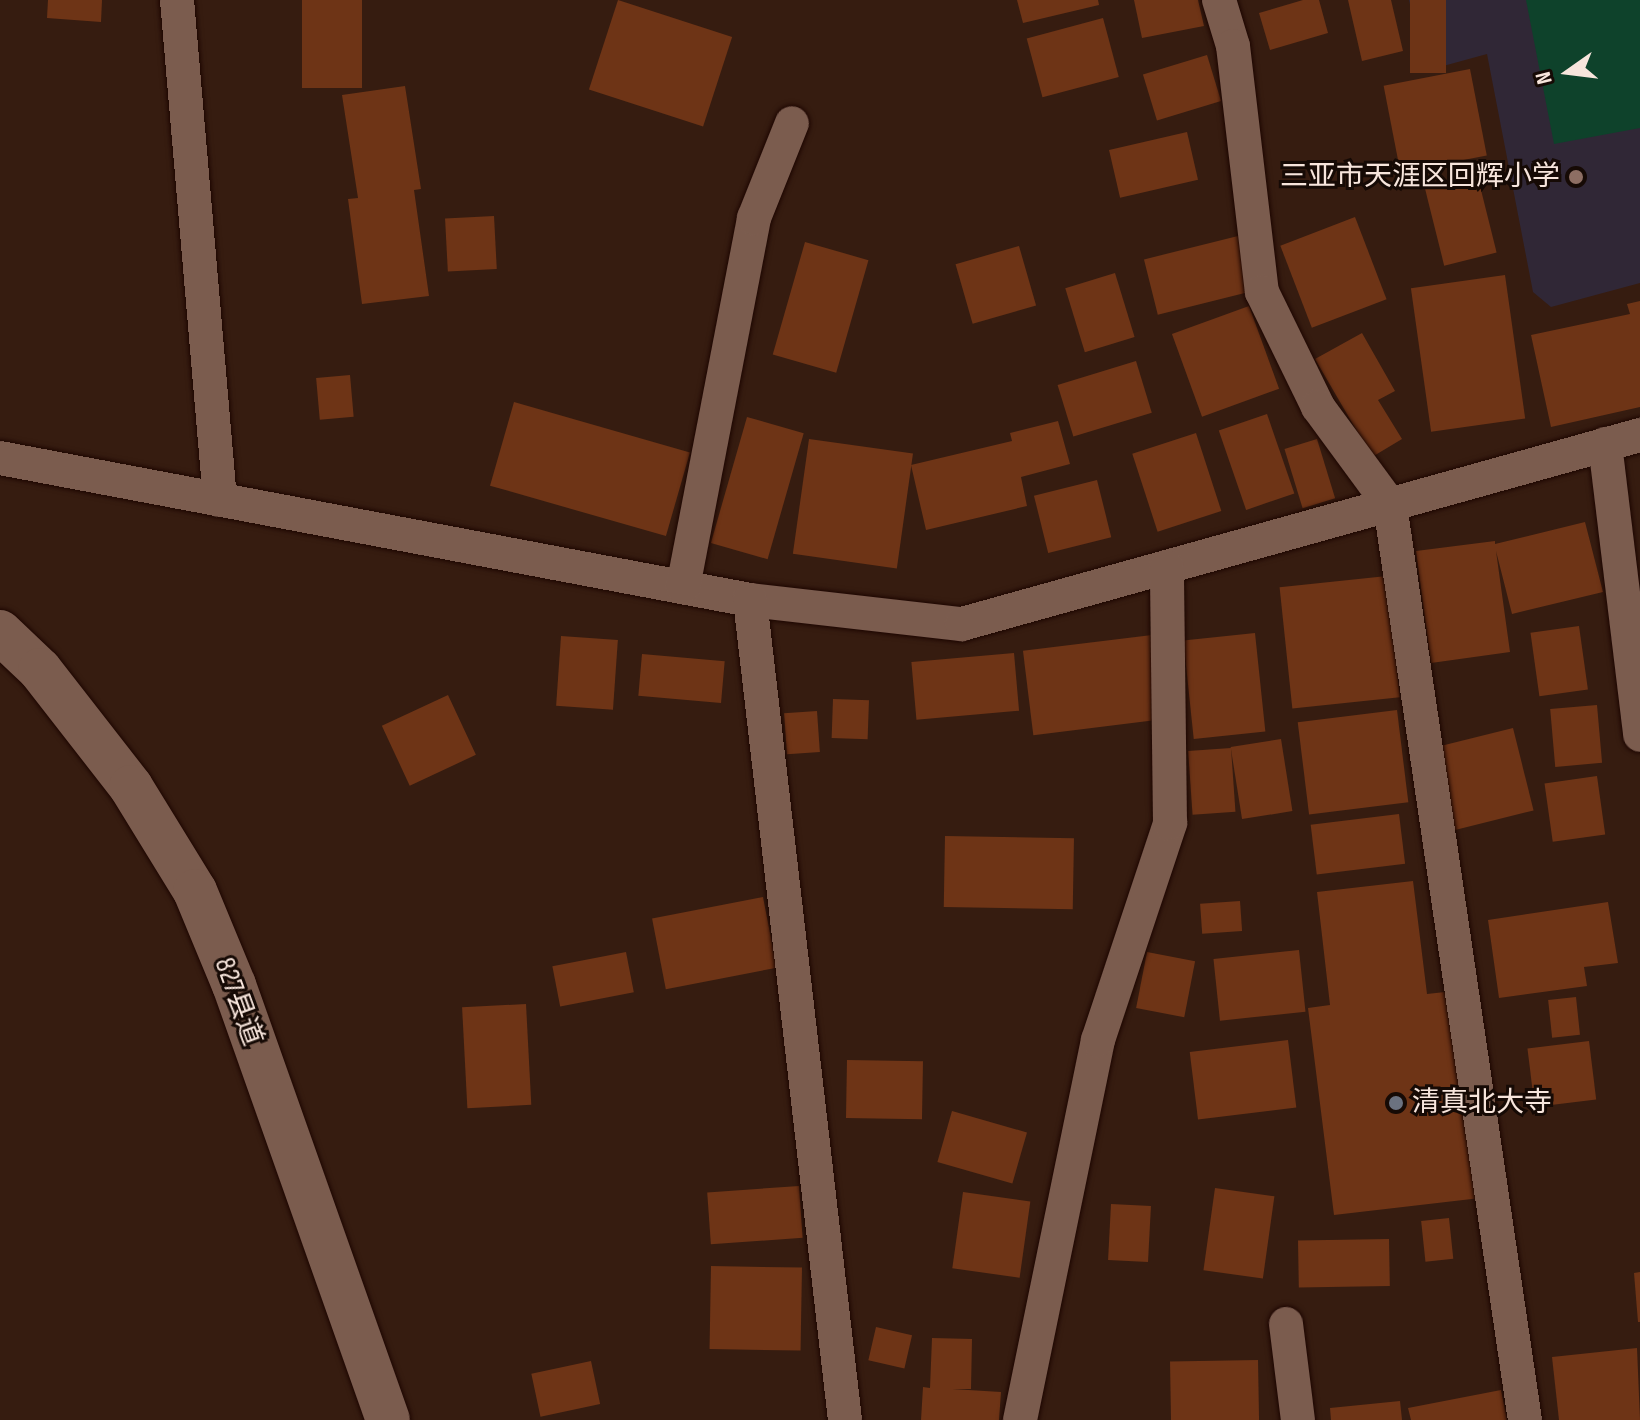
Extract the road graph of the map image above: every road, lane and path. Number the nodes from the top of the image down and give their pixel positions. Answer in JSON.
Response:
{"nodes":[{"id":1,"x":177,"y":0,"type":"edge"},
{"id":2,"x":1219,"y":0,"type":"edge"},
{"id":3,"x":792,"y":123,"type":"dead end"},
{"id":4,"x":1640,"y":435,"type":"edge"},
{"id":5,"x":1605,"y":444,"type":"junction"},
{"id":6,"x":0,"y":458,"type":"edge"},
{"id":7,"x":220,"y":500,"type":"junction"},
{"id":8,"x":1390,"y":505,"type":"junction"},
{"id":9,"x":1167,"y":567,"type":"junction"},
{"id":10,"x":683,"y":587,"type":"junction"},
{"id":11,"x":750,"y":600,"type":"junction"},
{"id":12,"x":0,"y":632,"type":"edge"},
{"id":13,"x":1640,"y":735,"type":"edge"},
{"id":14,"x":1286,"y":1324,"type":"dead end"},
{"id":15,"x":388,"y":1420,"type":"edge"},
{"id":16,"x":845,"y":1420,"type":"edge"},
{"id":17,"x":1020,"y":1420,"type":"edge"},
{"id":18,"x":1298,"y":1420,"type":"edge"},
{"id":19,"x":1525,"y":1420,"type":"edge"}],
"edges":[{"from":1,"to":7,"type":"street"},
{"from":2,"to":8,"type":"street"},
{"from":3,"to":10,"type":"street"},
{"from":4,"to":5,"type":"street"},
{"from":5,"to":8,"type":"street"},
{"from":5,"to":13,"type":"street"},
{"from":6,"to":7,"type":"street"},
{"from":7,"to":10,"type":"street"},
{"from":8,"to":9,"type":"street"},
{"from":8,"to":19,"type":"street"},
{"from":9,"to":11,"type":"street"},
{"from":9,"to":17,"type":"street"},
{"from":10,"to":11,"type":"street"},
{"from":11,"to":16,"type":"street"},
{"from":12,"to":15,"type":"main road","name":"827县道"},
{"from":14,"to":18,"type":"street"}]}
